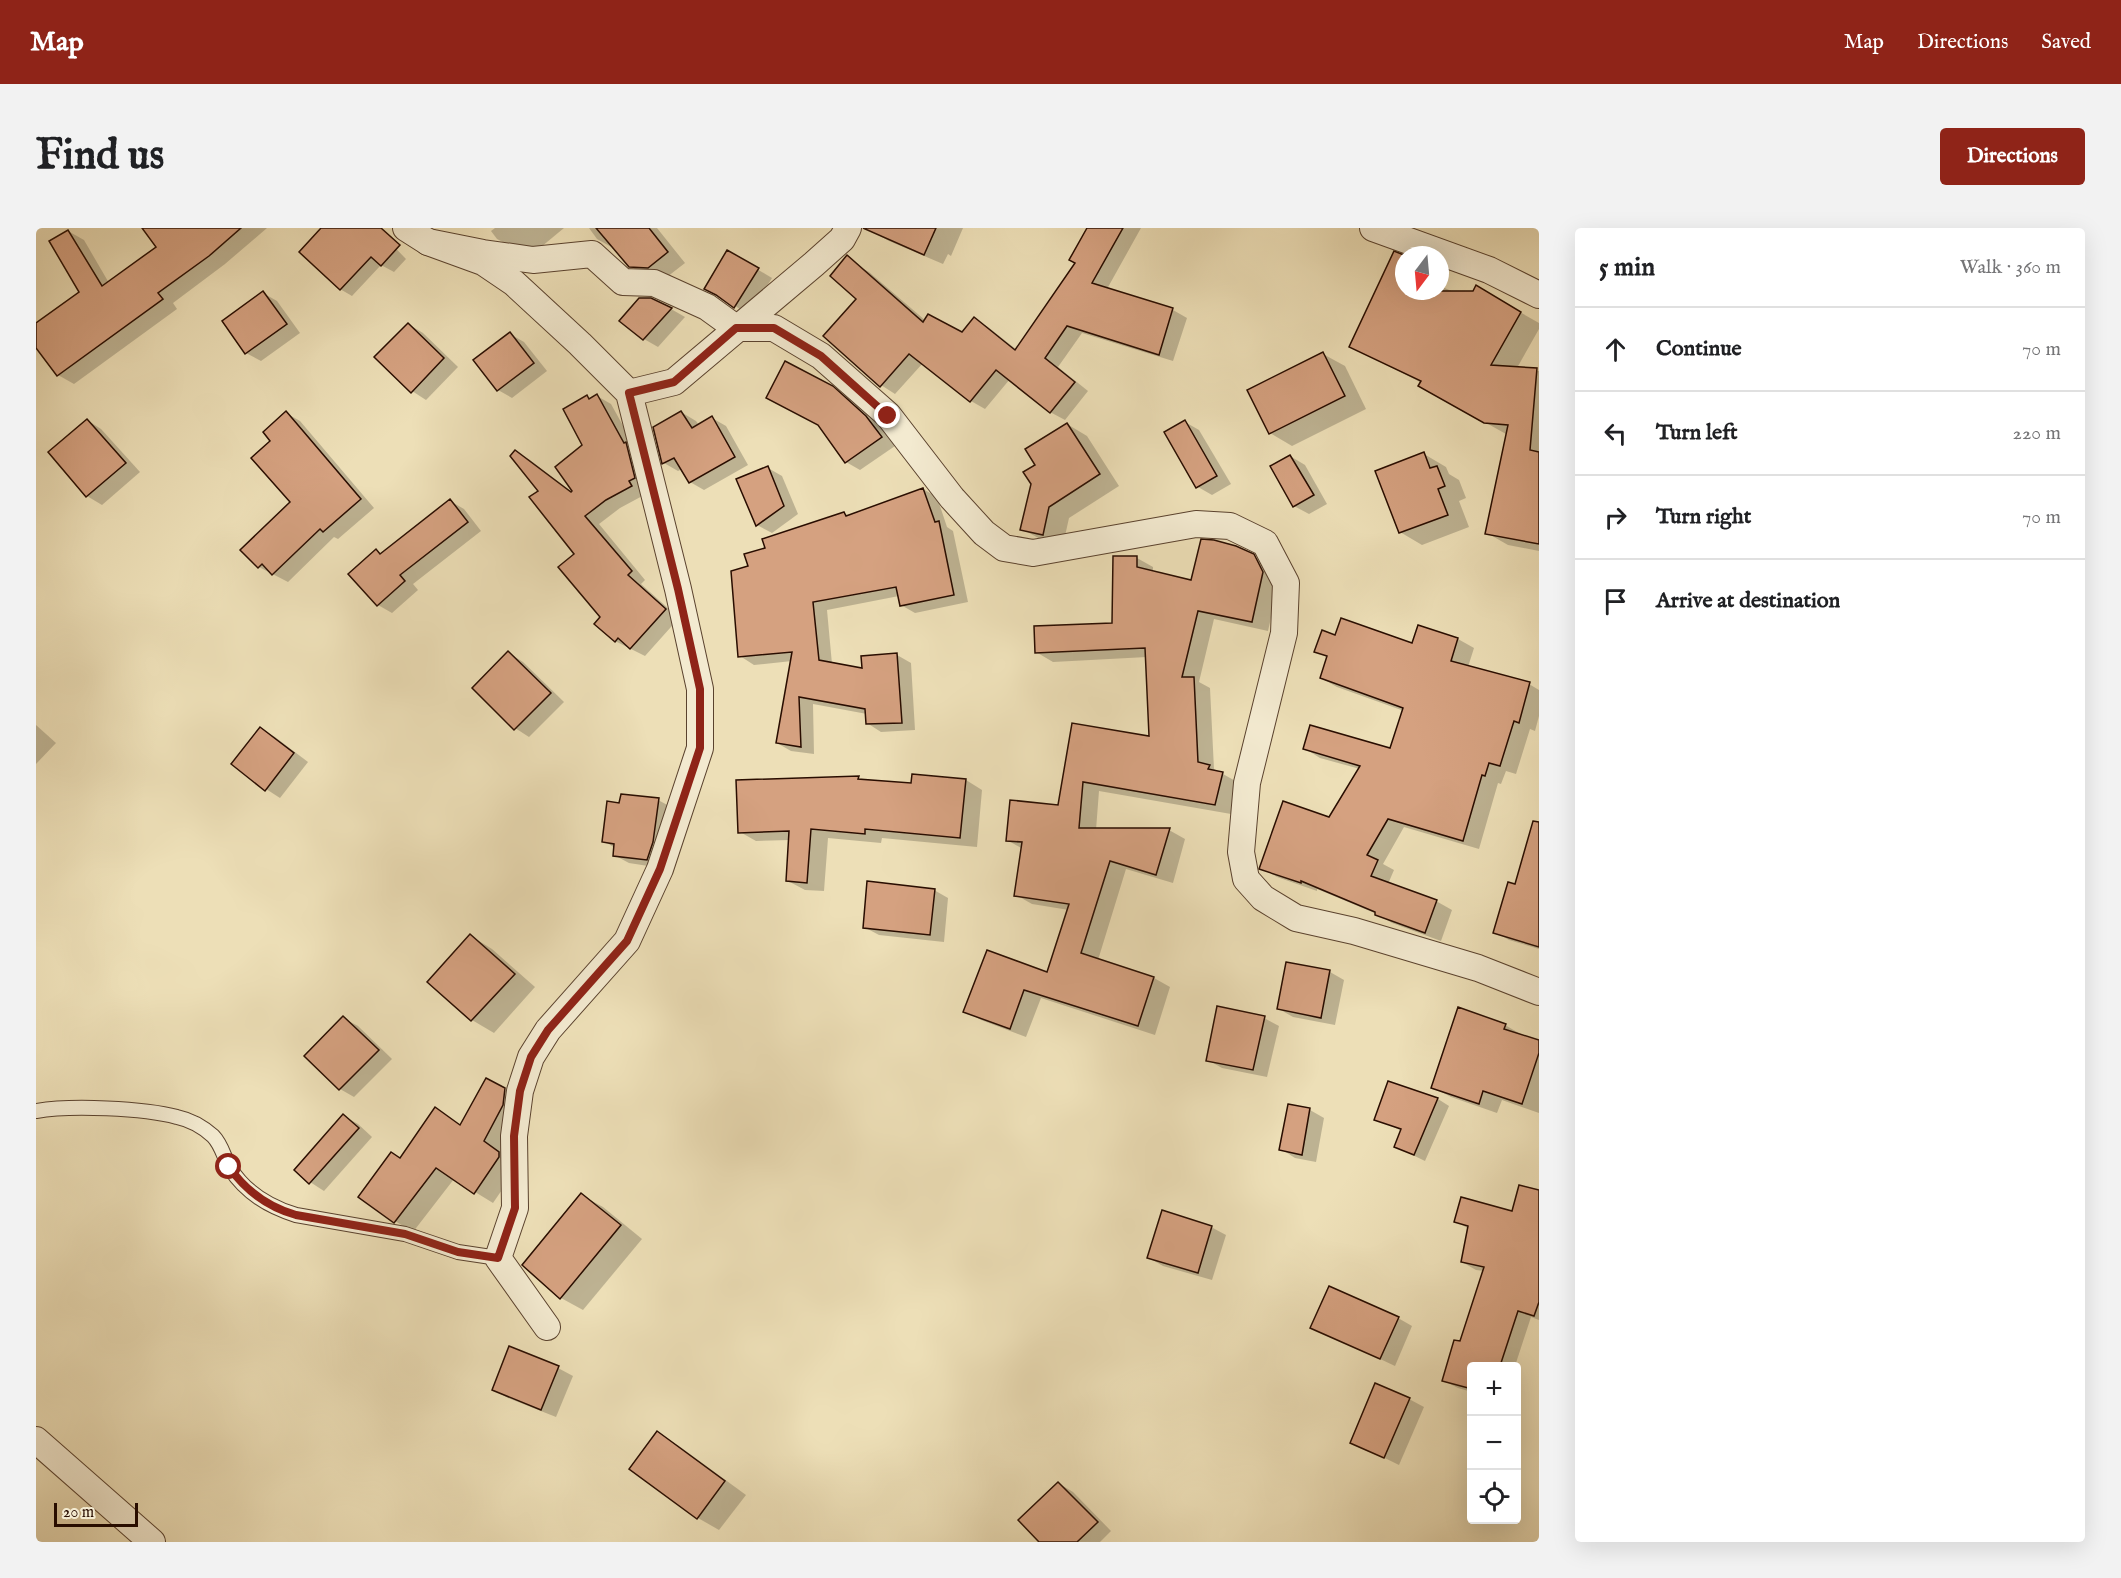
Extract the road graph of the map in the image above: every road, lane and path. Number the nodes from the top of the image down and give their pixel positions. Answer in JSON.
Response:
{"nodes":[{"id":1,"x":406,"y":228,"type":"edge"},
{"id":2,"x":848,"y":228,"type":"edge"},
{"id":3,"x":1373,"y":228,"type":"edge"},
{"id":4,"x":428,"y":243,"type":"junction"},
{"id":5,"x":1539,"y":295,"type":"edge"},
{"id":6,"x":736,"y":328,"type":"junction"},
{"id":7,"x":629,"y":393,"type":"junction"},
{"id":8,"x":1539,"y":992,"type":"edge"},
{"id":9,"x":36,"y":1111,"type":"edge"},
{"id":10,"x":498,"y":1258,"type":"junction"},
{"id":11,"x":547,"y":1327,"type":"dead end"},
{"id":12,"x":36,"y":1440,"type":"edge"},
{"id":13,"x":152,"y":1542,"type":"edge"}],
"edges":[{"from":1,"to":4,"type":"street"},
{"from":2,"to":6,"type":"street"},
{"from":3,"to":5,"type":"street"},
{"from":4,"to":6,"type":"street"},
{"from":4,"to":7,"type":"street"},
{"from":6,"to":7,"type":"street"},
{"from":6,"to":8,"type":"street"},
{"from":7,"to":10,"type":"street"},
{"from":9,"to":10,"type":"lane"},
{"from":10,"to":11,"type":"street"},
{"from":12,"to":13,"type":"street"}]}
